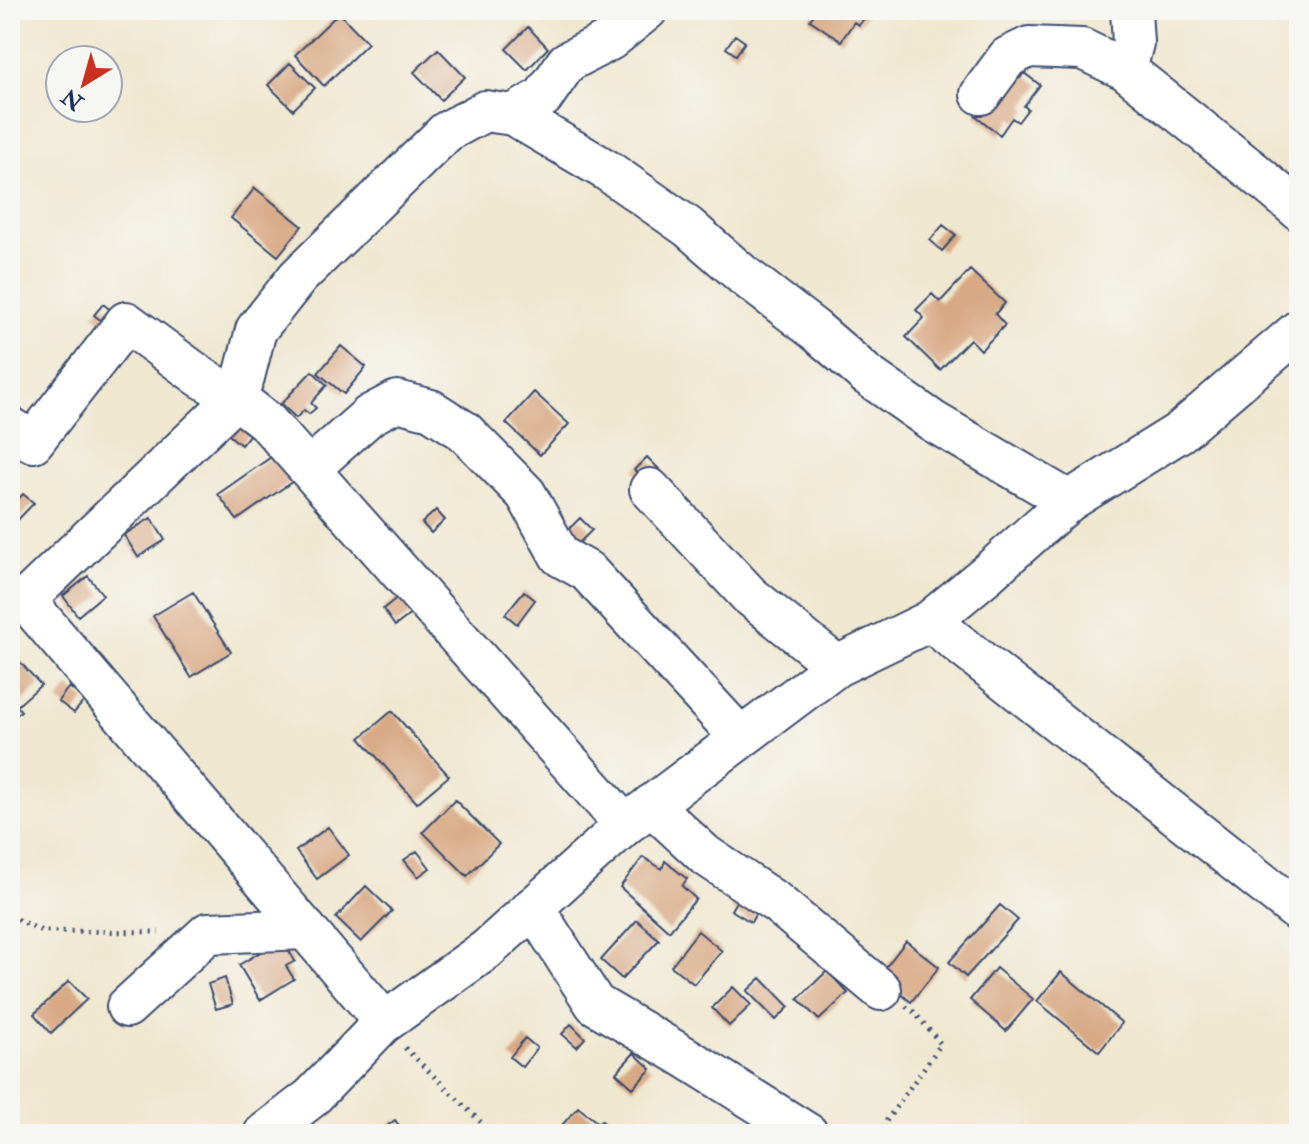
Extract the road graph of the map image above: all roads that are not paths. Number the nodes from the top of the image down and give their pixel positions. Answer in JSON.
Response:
{"nodes":[{"id":1,"x":647,"y":10,"type":"edge"},
{"id":2,"x":1131,"y":10,"type":"edge"},
{"id":3,"x":1126,"y":70,"type":"junction"},
{"id":4,"x":981,"y":94,"type":"dead end"},
{"id":5,"x":513,"y":115,"type":"junction"},
{"id":6,"x":1299,"y":210,"type":"edge"},
{"id":7,"x":1299,"y":330,"type":"edge"},
{"id":8,"x":236,"y":398,"type":"junction"},
{"id":9,"x":10,"y":427,"type":"edge"},
{"id":10,"x":309,"y":469,"type":"junction"},
{"id":11,"x":650,"y":489,"type":"dead end"},
{"id":12,"x":1069,"y":501,"type":"junction"},
{"id":13,"x":930,"y":621,"type":"junction"},
{"id":14,"x":837,"y":666,"type":"junction"},
{"id":15,"x":741,"y":738,"type":"junction"},
{"id":16,"x":638,"y":815,"type":"junction"},
{"id":17,"x":533,"y":907,"type":"junction"},
{"id":18,"x":1299,"y":912,"type":"edge"},
{"id":19,"x":306,"y":929,"type":"junction"},
{"id":20,"x":881,"y":990,"type":"road end"},
{"id":21,"x":127,"y":1007,"type":"dead end"},
{"id":22,"x":382,"y":1024,"type":"junction"},
{"id":23,"x":264,"y":1134,"type":"edge"},
{"id":24,"x":808,"y":1134,"type":"edge"}],
"edges":[{"from":1,"to":5,"type":"street"},
{"from":2,"to":3,"type":"street"},
{"from":3,"to":4,"type":"street"},
{"from":3,"to":6,"type":"street"},
{"from":5,"to":8,"type":"street"},
{"from":5,"to":12,"type":"street"},
{"from":7,"to":12,"type":"street"},
{"from":8,"to":9,"type":"street"},
{"from":8,"to":10,"type":"street"},
{"from":8,"to":19,"type":"street"},
{"from":10,"to":15,"type":"street"},
{"from":10,"to":16,"type":"street"},
{"from":11,"to":14,"type":"street"},
{"from":12,"to":13,"type":"street"},
{"from":13,"to":14,"type":"street"},
{"from":13,"to":18,"type":"street"},
{"from":14,"to":15,"type":"street"},
{"from":15,"to":16,"type":"street"},
{"from":16,"to":17,"type":"street"},
{"from":16,"to":20,"type":"street"},
{"from":17,"to":22,"type":"street"},
{"from":17,"to":24,"type":"street"},
{"from":19,"to":21,"type":"street"},
{"from":19,"to":22,"type":"street"},
{"from":22,"to":23,"type":"street"}]}
